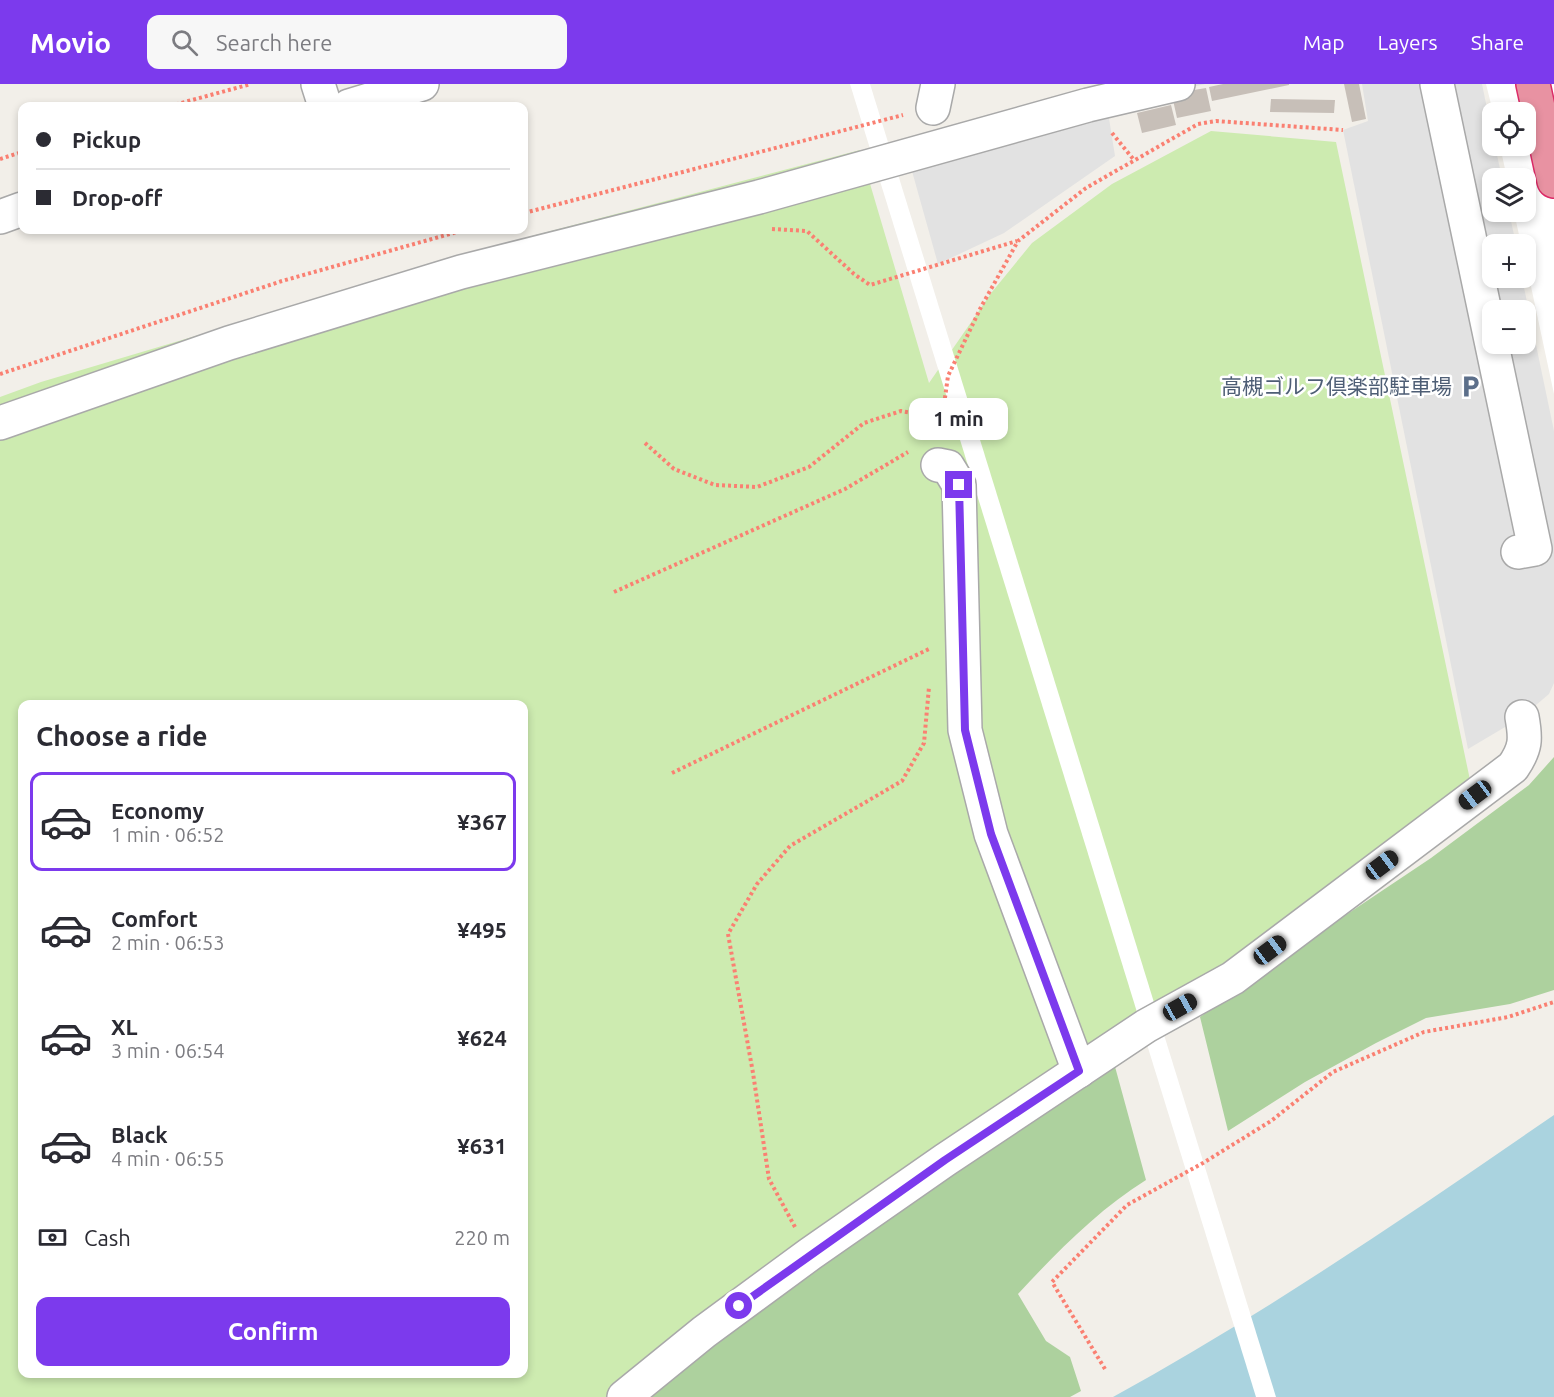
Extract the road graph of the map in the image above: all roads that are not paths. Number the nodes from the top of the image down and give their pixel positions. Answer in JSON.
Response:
{"nodes":[{"id":1,"x":318,"y":84,"type":"edge"},
{"id":2,"x":422,"y":84,"type":"edge"},
{"id":3,"x":1178,"y":84,"type":"edge"},
{"id":4,"x":1437,"y":84,"type":"edge"},
{"id":5,"x":1533,"y":84,"type":"edge"},
{"id":6,"x":324,"y":102,"type":"edge"},
{"id":7,"x":362,"y":102,"type":"edge"},
{"id":8,"x":1554,"y":181,"type":"edge"},
{"id":9,"x":18,"y":210,"type":"edge"},
{"id":10,"x":0,"y":217,"type":"edge"},
{"id":11,"x":0,"y":423,"type":"edge"},
{"id":12,"x":925,"y":450,"type":"road end"},
{"id":13,"x":1518,"y":552,"type":"dead end"},
{"id":14,"x":1522,"y":717,"type":"dead end"},
{"id":15,"x":1079,"y":1071,"type":"junction"},
{"id":16,"x":624,"y":1397,"type":"edge"}],
"edges":[{"from":1,"to":6,"type":"street"},
{"from":2,"to":7,"type":"street"},
{"from":3,"to":11,"type":"street"},
{"from":4,"to":13,"type":"street"},
{"from":5,"to":8,"type":"highway"},
{"from":9,"to":10,"type":"street"},
{"from":12,"to":15,"type":"street"},
{"from":14,"to":15,"type":"street"},
{"from":15,"to":16,"type":"street"}]}
